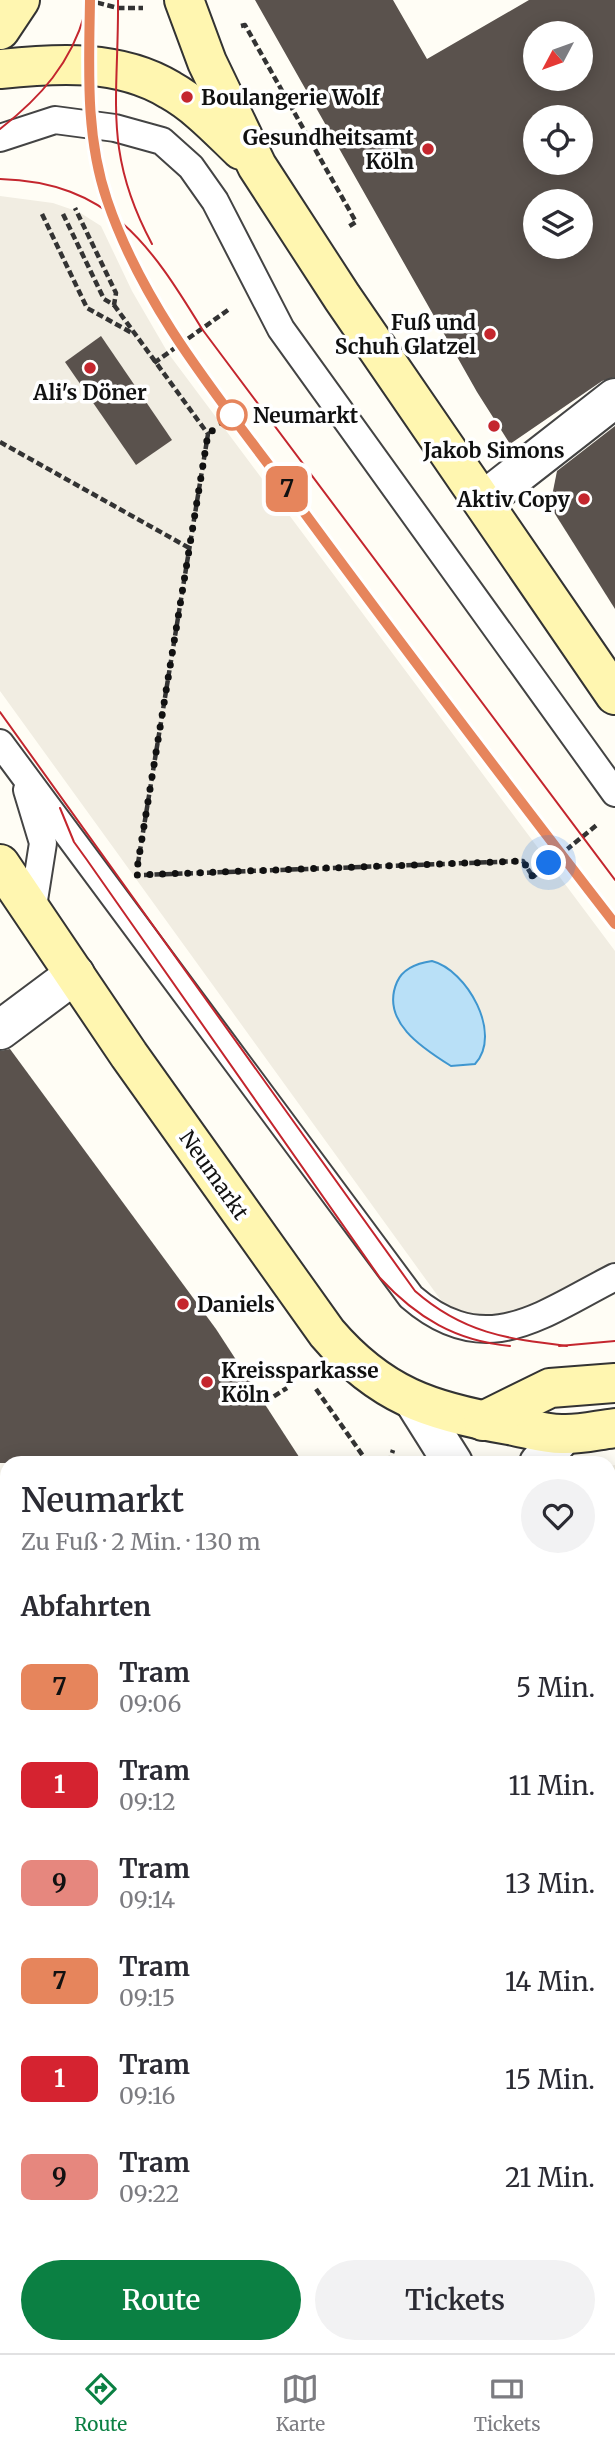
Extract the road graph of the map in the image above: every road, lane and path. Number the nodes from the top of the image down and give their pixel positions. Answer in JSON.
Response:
{"nodes":[{"id":1,"x":20,"y":0,"type":"edge"},
{"id":2,"x":87,"y":0,"type":"edge"},
{"id":3,"x":178,"y":12,"type":"edge"},
{"id":4,"x":0,"y":30,"type":"edge"},
{"id":5,"x":0,"y":69,"type":"edge"},
{"id":6,"x":0,"y":138,"type":"edge"},
{"id":7,"x":257,"y":166,"type":"junction"},
{"id":8,"x":75,"y":208,"type":"dead end"},
{"id":9,"x":42,"y":214,"type":"dead end"},
{"id":10,"x":63,"y":214,"type":"dead end"},
{"id":11,"x":342,"y":232,"type":"dead end"},
{"id":12,"x":114,"y":305,"type":"junction"},
{"id":13,"x":133,"y":333,"type":"junction"},
{"id":14,"x":615,"y":398,"type":"edge"},
{"id":15,"x":0,"y":442,"type":"edge"},
{"id":16,"x":483,"y":501,"type":"junction"},
{"id":17,"x":191,"y":549,"type":"junction"},
{"id":18,"x":615,"y":695,"type":"edge"},
{"id":19,"x":0,"y":743,"type":"edge"},
{"id":20,"x":615,"y":793,"type":"edge"},
{"id":21,"x":602,"y":820,"type":"dead end"},
{"id":22,"x":0,"y":864,"type":"edge"},
{"id":23,"x":32,"y":913,"type":"junction"},
{"id":24,"x":75,"y":974,"type":"junction"},
{"id":25,"x":0,"y":1030,"type":"edge"},
{"id":26,"x":615,"y":1277,"type":"edge"},
{"id":27,"x":615,"y":1383,"type":"edge"},
{"id":28,"x":287,"y":1388,"type":"dead end"},
{"id":29,"x":414,"y":1401,"type":"junction"},
{"id":30,"x":265,"y":1402,"type":"dead end"},
{"id":31,"x":482,"y":1420,"type":"junction"},
{"id":32,"x":615,"y":1428,"type":"edge"},
{"id":33,"x":551,"y":1449,"type":"edge"},
{"id":34,"x":449,"y":1456,"type":"edge"}],
"edges":[{"from":1,"to":4,"type":"main road"},
{"from":2,"to":3,"type":"path"},
{"from":3,"to":7,"type":"main road"},
{"from":3,"to":11,"type":"path"},
{"from":5,"to":7,"type":"main road"},
{"from":6,"to":20,"type":"lane"},
{"from":7,"to":16,"type":"main road"},
{"from":8,"to":12,"type":"path"},
{"from":9,"to":13,"type":"path"},
{"from":10,"to":12,"type":"path"},
{"from":12,"to":13,"type":"path"},
{"from":13,"to":17,"type":"path"},
{"from":14,"to":16,"type":"street"},
{"from":15,"to":17,"type":"path"},
{"from":16,"to":18,"type":"main road"},
{"from":17,"to":21,"type":"path"},
{"from":19,"to":23,"type":"lane"},
{"from":19,"to":26,"type":"lane"},
{"from":22,"to":23,"type":"main road","name":"Neumarkt"},
{"from":23,"to":24,"type":"main road","name":"Neumarkt"},
{"from":24,"to":25,"type":"street"},
{"from":24,"to":29,"type":"main road","name":"Neumarkt"},
{"from":27,"to":31,"type":"main road"},
{"from":28,"to":30,"type":"path"},
{"from":29,"to":31,"type":"main road","name":"Neumarkt"},
{"from":29,"to":34,"type":"street"},
{"from":31,"to":33,"type":"main road","name":"Neumarkt"},
{"from":32,"to":33,"type":"main road","name":"Neumarkt"}]}
